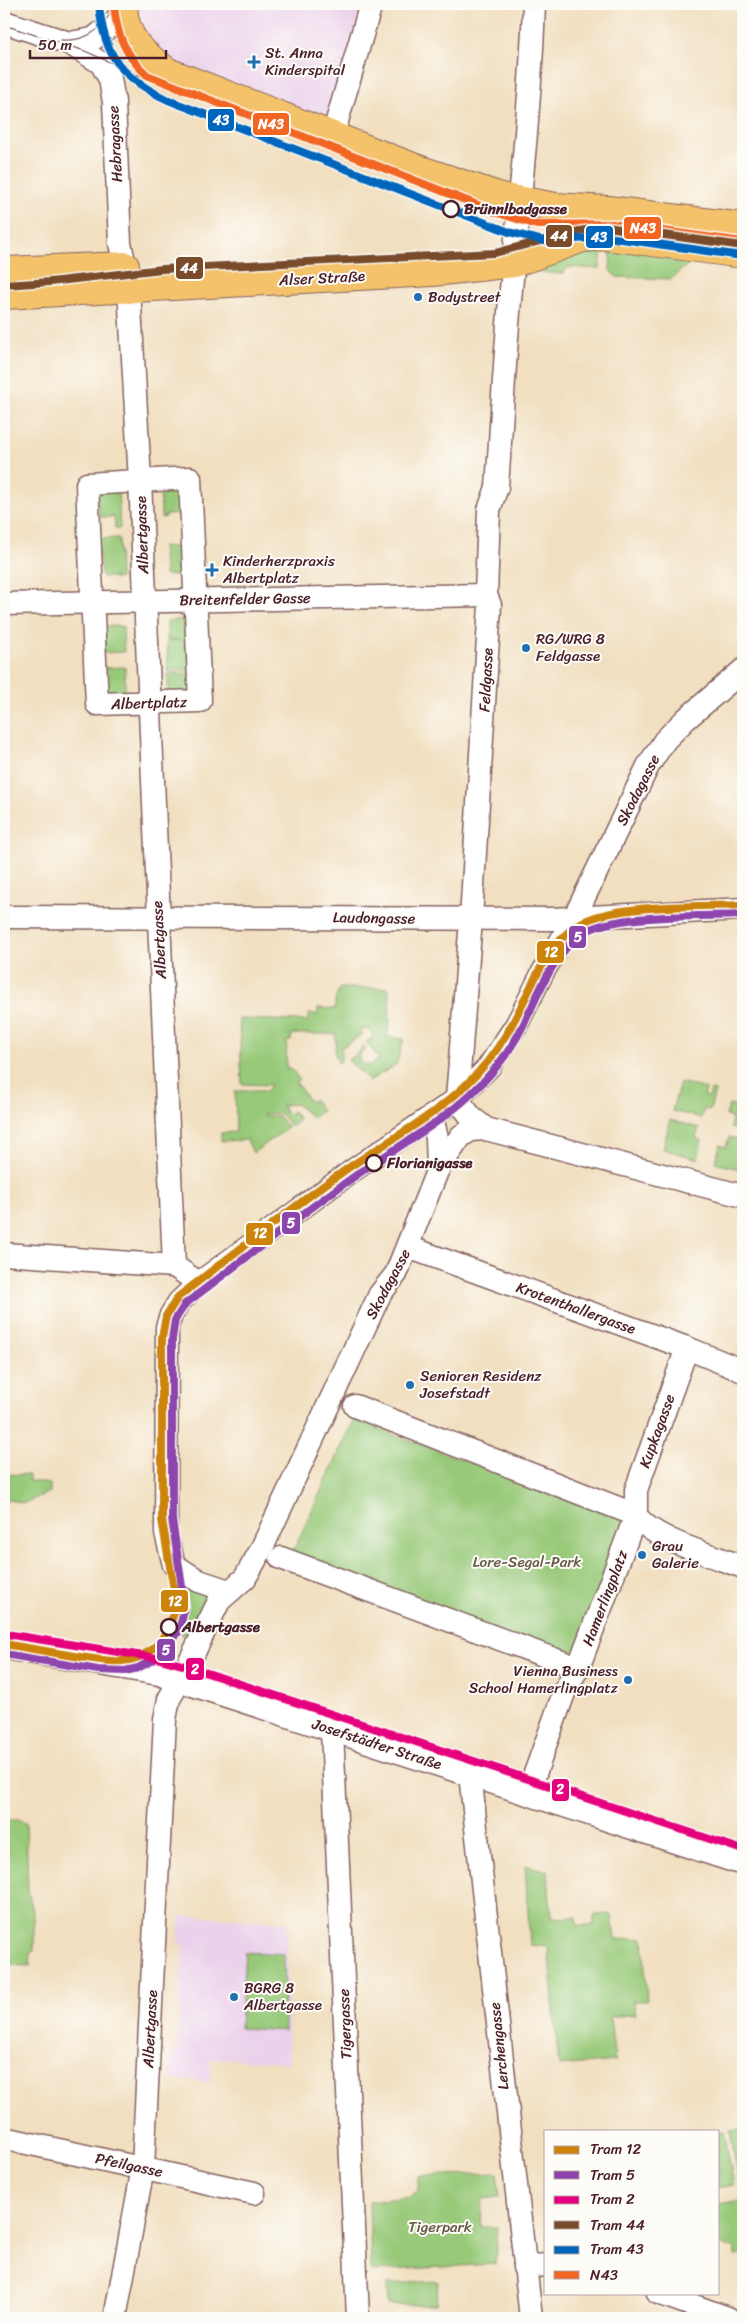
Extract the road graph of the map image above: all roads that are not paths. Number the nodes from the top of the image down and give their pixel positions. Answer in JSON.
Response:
{"nodes":[{"id":1,"x":371,"y":4,"type":"edge"},
{"id":2,"x":534,"y":4,"type":"edge"},
{"id":3,"x":123,"y":7,"type":"edge"},
{"id":4,"x":4,"y":22,"type":"edge"},
{"id":5,"x":69,"y":43,"type":"junction"},
{"id":6,"x":333,"y":135,"type":"junction"},
{"id":7,"x":521,"y":202,"type":"junction"},
{"id":8,"x":743,"y":227,"type":"edge"},
{"id":9,"x":743,"y":254,"type":"edge"},
{"id":10,"x":514,"y":263,"type":"junction"},
{"id":11,"x":4,"y":271,"type":"edge"},
{"id":12,"x":127,"y":278,"type":"junction"},
{"id":13,"x":4,"y":295,"type":"edge"},
{"id":14,"x":140,"y":480,"type":"junction"},
{"id":15,"x":486,"y":594,"type":"junction"},
{"id":16,"x":196,"y":600,"type":"junction"},
{"id":17,"x":144,"y":602,"type":"junction"},
{"id":18,"x":92,"y":603,"type":"junction"},
{"id":19,"x":4,"y":604,"type":"edge"},
{"id":20,"x":743,"y":670,"type":"edge"},
{"id":21,"x":148,"y":703,"type":"junction"},
{"id":22,"x":592,"y":881,"type":"junction"},
{"id":23,"x":743,"y":909,"type":"edge"},
{"id":24,"x":612,"y":915,"type":"junction"},
{"id":25,"x":158,"y":916,"type":"junction"},
{"id":26,"x":4,"y":917,"type":"edge"},
{"id":27,"x":574,"y":918,"type":"junction"},
{"id":28,"x":471,"y":919,"type":"junction"},
{"id":29,"x":457,"y":1099,"type":"junction"},
{"id":30,"x":432,"y":1116,"type":"junction"},
{"id":31,"x":486,"y":1129,"type":"junction"},
{"id":32,"x":438,"y":1169,"type":"junction"},
{"id":33,"x":743,"y":1196,"type":"edge"},
{"id":34,"x":408,"y":1247,"type":"junction"},
{"id":35,"x":4,"y":1254,"type":"edge"},
{"id":36,"x":174,"y":1266,"type":"junction"},
{"id":37,"x":199,"y":1283,"type":"junction"},
{"id":38,"x":687,"y":1348,"type":"junction"},
{"id":39,"x":743,"y":1371,"type":"edge"},
{"id":40,"x":355,"y":1406,"type":"dead end"},
{"id":41,"x":636,"y":1515,"type":"junction"},
{"id":42,"x":271,"y":1554,"type":"junction"},
{"id":43,"x":743,"y":1567,"type":"edge"},
{"id":44,"x":224,"y":1596,"type":"junction"},
{"id":45,"x":4,"y":1648,"type":"edge"},
{"id":46,"x":578,"y":1668,"type":"junction"},
{"id":47,"x":181,"y":1680,"type":"junction"},
{"id":48,"x":332,"y":1730,"type":"junction"},
{"id":49,"x":470,"y":1774,"type":"junction"},
{"id":50,"x":528,"y":1793,"type":"junction"},
{"id":51,"x":743,"y":1864,"type":"edge"},
{"id":52,"x":4,"y":2138,"type":"edge"},
{"id":53,"x":143,"y":2168,"type":"junction"},
{"id":54,"x":254,"y":2193,"type":"dead end"},
{"id":55,"x":544,"y":2264,"type":"edge"},
{"id":56,"x":524,"y":2267,"type":"junction"},
{"id":57,"x":661,"y":2294,"type":"edge"},
{"id":58,"x":115,"y":2318,"type":"edge"},
{"id":59,"x":358,"y":2318,"type":"edge"},
{"id":60,"x":531,"y":2318,"type":"edge"},
{"id":61,"x":728,"y":2318,"type":"edge"}],
"edges":[{"from":1,"to":6,"type":"street"},
{"from":2,"to":7,"type":"street"},
{"from":3,"to":5,"type":"street"},
{"from":3,"to":6,"type":"main road"},
{"from":4,"to":5,"type":"street"},
{"from":5,"to":12,"type":"street","name":"Hebragasse"},
{"from":6,"to":7,"type":"main road"},
{"from":7,"to":8,"type":"main road"},
{"from":7,"to":10,"type":"street"},
{"from":9,"to":10,"type":"main road","name":"Alser Straße"},
{"from":10,"to":12,"type":"main road","name":"Alser Straße"},
{"from":10,"to":15,"type":"street","name":"Feldgasse"},
{"from":11,"to":12,"type":"main road","name":"Alser Straße"},
{"from":12,"to":13,"type":"main road","name":"Alser Straße"},
{"from":12,"to":14,"type":"street","name":"Albertgasse"},
{"from":14,"to":16,"type":"street","name":"Albertplatz"},
{"from":14,"to":17,"type":"street","name":"Albertgasse"},
{"from":14,"to":18,"type":"street","name":"Albertplatz"},
{"from":15,"to":16,"type":"street","name":"Breitenfelder Gasse"},
{"from":15,"to":28,"type":"street","name":"Feldgasse"},
{"from":16,"to":17,"type":"street","name":"Breitenfelder Gasse"},
{"from":16,"to":21,"type":"street","name":"Albertplatz"},
{"from":17,"to":18,"type":"street","name":"Breitenfelder Gasse"},
{"from":17,"to":21,"type":"street","name":"Albertgasse"},
{"from":18,"to":19,"type":"street","name":"Breitenfelder Gasse"},
{"from":18,"to":21,"type":"street","name":"Albertplatz"},
{"from":20,"to":22,"type":"street","name":"Skodagasse"},
{"from":21,"to":25,"type":"street","name":"Albertgasse"},
{"from":22,"to":24,"type":"street"},
{"from":22,"to":27,"type":"street","name":"Skodagasse"},
{"from":23,"to":24,"type":"street","name":"Laudongasse"},
{"from":24,"to":27,"type":"street","name":"Laudongasse"},
{"from":25,"to":26,"type":"street","name":"Laudongasse"},
{"from":25,"to":28,"type":"street","name":"Laudongasse"},
{"from":25,"to":36,"type":"street","name":"Albertgasse"},
{"from":27,"to":28,"type":"street","name":"Laudongasse"},
{"from":27,"to":29,"type":"street","name":"Skodagasse"},
{"from":28,"to":29,"type":"street","name":"Feldgasse"},
{"from":29,"to":30,"type":"street"},
{"from":29,"to":31,"type":"street"},
{"from":30,"to":32,"type":"street","name":"Skodagasse"},
{"from":30,"to":37,"type":"street"},
{"from":31,"to":32,"type":"street","name":"Skodagasse"},
{"from":31,"to":33,"type":"street"},
{"from":32,"to":34,"type":"street","name":"Skodagasse"},
{"from":34,"to":38,"type":"street","name":"Krotenthallergasse"},
{"from":34,"to":42,"type":"street","name":"Skodagasse"},
{"from":35,"to":36,"type":"street"},
{"from":36,"to":37,"type":"street"},
{"from":37,"to":44,"type":"street"},
{"from":38,"to":39,"type":"street","name":"Krotenthallergasse"},
{"from":38,"to":41,"type":"street","name":"Kupkagasse"},
{"from":40,"to":41,"type":"street"},
{"from":41,"to":43,"type":"street"},
{"from":41,"to":46,"type":"street","name":"Hamerlingplatz"},
{"from":42,"to":44,"type":"street"},
{"from":42,"to":46,"type":"street"},
{"from":44,"to":47,"type":"street","name":"Albertgasse"},
{"from":45,"to":47,"type":"street","name":"Josefstädter Straße"},
{"from":46,"to":50,"type":"street"},
{"from":47,"to":48,"type":"street","name":"Josefstädter Straße"},
{"from":47,"to":53,"type":"street","name":"Albertgasse"},
{"from":48,"to":49,"type":"street","name":"Josefstädter Straße"},
{"from":48,"to":59,"type":"street","name":"Tigergasse"},
{"from":49,"to":50,"type":"street","name":"Josefstädter Straße"},
{"from":49,"to":56,"type":"street","name":"Lerchengasse"},
{"from":50,"to":51,"type":"street","name":"Josefstädter Straße"},
{"from":52,"to":53,"type":"street","name":"Pfeilgasse"},
{"from":53,"to":54,"type":"street","name":"Pfeilgasse"},
{"from":53,"to":58,"type":"street","name":"Albertgasse"},
{"from":55,"to":56,"type":"street"},
{"from":56,"to":60,"type":"street","name":"Lerchengasse"},
{"from":57,"to":61,"type":"street"}]}
